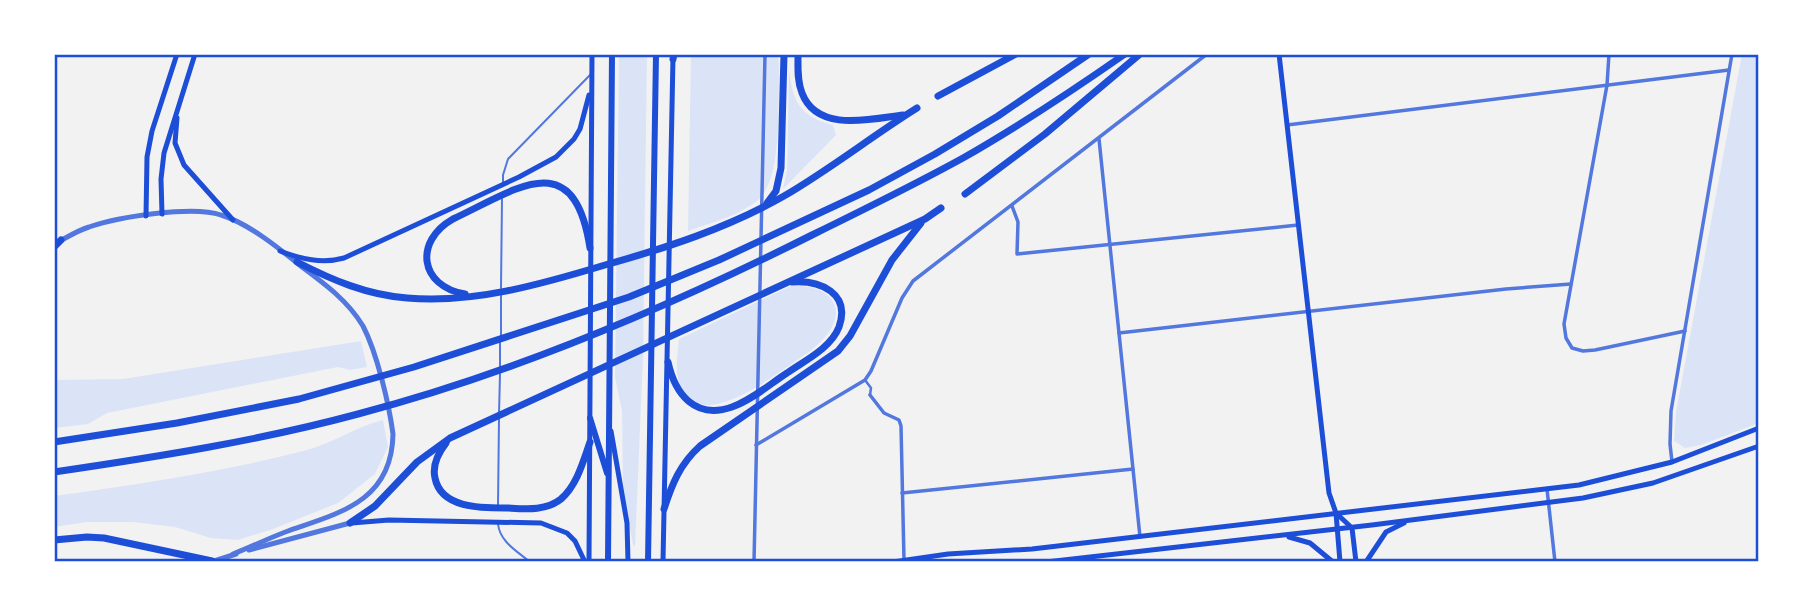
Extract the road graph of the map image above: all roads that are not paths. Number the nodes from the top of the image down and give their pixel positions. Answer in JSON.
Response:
{"nodes":[{"id":1,"x":177,"y":54,"type":"edge"},
{"id":2,"x":195,"y":54,"type":"edge"},
{"id":3,"x":592,"y":54,"type":"edge"},
{"id":4,"x":612,"y":54,"type":"edge"},
{"id":5,"x":656,"y":54,"type":"edge"},
{"id":6,"x":765,"y":54,"type":"edge"},
{"id":7,"x":784,"y":54,"type":"edge"},
{"id":8,"x":797,"y":54,"type":"edge"},
{"id":9,"x":1016,"y":54,"type":"edge"},
{"id":10,"x":1089,"y":54,"type":"edge"},
{"id":11,"x":1125,"y":54,"type":"edge"},
{"id":12,"x":1140,"y":54,"type":"edge"},
{"id":13,"x":1207,"y":54,"type":"edge"},
{"id":14,"x":1279,"y":54,"type":"edge"},
{"id":15,"x":1609,"y":54,"type":"edge"},
{"id":16,"x":1732,"y":54,"type":"edge"},
{"id":17,"x":673,"y":56,"type":"edge"},
{"id":18,"x":1729,"y":70,"type":"junction"},
{"id":19,"x":592,"y":73,"type":"junction"},
{"id":20,"x":592,"y":82,"type":"junction"},
{"id":21,"x":1608,"y":85,"type":"junction"},
{"id":22,"x":938,"y":96,"type":"dead end"},
{"id":23,"x":180,"y":101,"type":"junction"},
{"id":24,"x":917,"y":108,"type":"dead end"},
{"id":25,"x":907,"y":114,"type":"junction"},
{"id":26,"x":1287,"y":125,"type":"junction"},
{"id":27,"x":1099,"y":139,"type":"junction"},
{"id":28,"x":965,"y":194,"type":"dead end"},
{"id":29,"x":1012,"y":206,"type":"junction"},
{"id":30,"x":942,"y":208,"type":"dead end"},
{"id":31,"x":756,"y":211,"type":"junction"},
{"id":32,"x":162,"y":214,"type":"junction"},
{"id":33,"x":146,"y":216,"type":"junction"},
{"id":34,"x":925,"y":219,"type":"junction"},
{"id":35,"x":233,"y":220,"type":"junction"},
{"id":36,"x":1298,"y":225,"type":"junction"},
{"id":37,"x":56,"y":243,"type":"edge"},
{"id":38,"x":1110,"y":244,"type":"junction"},
{"id":39,"x":590,"y":248,"type":"junction"},
{"id":40,"x":280,"y":251,"type":"junction"},
{"id":41,"x":297,"y":262,"type":"junction"},
{"id":42,"x":788,"y":283,"type":"junction"},
{"id":43,"x":1572,"y":284,"type":"junction"},
{"id":44,"x":480,"y":295,"type":"junction"},
{"id":45,"x":1308,"y":313,"type":"junction"},
{"id":46,"x":1685,"y":331,"type":"junction"},
{"id":47,"x":1119,"y":333,"type":"junction"},
{"id":48,"x":668,"y":362,"type":"junction"},
{"id":49,"x":865,"y":380,"type":"junction"},
{"id":50,"x":870,"y":395,"type":"joint"},
{"id":51,"x":590,"y":418,"type":"junction"},
{"id":52,"x":610,"y":421,"type":"junction"},
{"id":53,"x":1759,"y":428,"type":"edge"},
{"id":54,"x":450,"y":438,"type":"junction"},
{"id":55,"x":54,"y":442,"type":"edge"},
{"id":56,"x":590,"y":442,"type":"junction"},
{"id":57,"x":756,"y":445,"type":"junction"},
{"id":58,"x":1759,"y":446,"type":"edge"},
{"id":59,"x":1672,"y":462,"type":"junction"},
{"id":60,"x":1133,"y":469,"type":"junction"},
{"id":61,"x":54,"y":472,"type":"edge"},
{"id":62,"x":609,"y":484,"type":"junction"},
{"id":63,"x":1547,"y":489,"type":"junction"},
{"id":64,"x":902,"y":493,"type":"junction"},
{"id":65,"x":1548,"y":503,"type":"junction"},
{"id":66,"x":664,"y":509,"type":"junction"},
{"id":67,"x":1336,"y":513,"type":"junction"},
{"id":68,"x":1412,"y":520,"type":"junction"},
{"id":69,"x":351,"y":523,"type":"junction"},
{"id":70,"x":1352,"y":528,"type":"junction"},
{"id":71,"x":1336,"y":529,"type":"junction"},
{"id":72,"x":1279,"y":535,"type":"junction"},
{"id":73,"x":1140,"y":537,"type":"junction"},
{"id":74,"x":54,"y":540,"type":"edge"},
{"id":75,"x":233,"y":554,"type":"junction"},
{"id":76,"x":904,"y":560,"type":"edge"},
{"id":77,"x":211,"y":561,"type":"edge"},
{"id":78,"x":530,"y":562,"type":"edge"},
{"id":79,"x":587,"y":562,"type":"edge"},
{"id":80,"x":608,"y":562,"type":"edge"},
{"id":81,"x":628,"y":562,"type":"edge"},
{"id":82,"x":648,"y":562,"type":"edge"},
{"id":83,"x":664,"y":562,"type":"edge"},
{"id":84,"x":754,"y":562,"type":"edge"},
{"id":85,"x":893,"y":562,"type":"edge"},
{"id":86,"x":1046,"y":562,"type":"edge"},
{"id":87,"x":1332,"y":562,"type":"edge"},
{"id":88,"x":1340,"y":562,"type":"edge"},
{"id":89,"x":1356,"y":562,"type":"edge"},
{"id":90,"x":1366,"y":562,"type":"edge"},
{"id":91,"x":1555,"y":562,"type":"edge"}],
"edges":[{"from":1,"to":33,"type":"main road"},
{"from":2,"to":23,"type":"main road"},
{"from":3,"to":19,"type":"main road"},
{"from":4,"to":52,"type":"main road"},
{"from":5,"to":82,"type":"main road"},
{"from":6,"to":57,"type":"street"},
{"from":7,"to":31,"type":"highway"},
{"from":8,"to":25,"type":"highway"},
{"from":9,"to":22,"type":"highway"},
{"from":10,"to":55,"type":"highway"},
{"from":11,"to":61,"type":"highway"},
{"from":12,"to":28,"type":"highway"},
{"from":13,"to":27,"type":"street"},
{"from":14,"to":26,"type":"main road"},
{"from":15,"to":21,"type":"street"},
{"from":16,"to":18,"type":"street"},
{"from":17,"to":48,"type":"main road"},
{"from":18,"to":21,"type":"street"},
{"from":18,"to":46,"type":"street"},
{"from":19,"to":20,"type":"main road"},
{"from":19,"to":78,"type":"lane"},
{"from":20,"to":39,"type":"main road"},
{"from":20,"to":40,"type":"main road"},
{"from":21,"to":26,"type":"street"},
{"from":21,"to":43,"type":"street"},
{"from":23,"to":32,"type":"main road"},
{"from":23,"to":35,"type":"main road"},
{"from":24,"to":25,"type":"highway"},
{"from":25,"to":31,"type":"highway"},
{"from":26,"to":36,"type":"main road"},
{"from":27,"to":29,"type":"street"},
{"from":27,"to":38,"type":"street"},
{"from":29,"to":38,"type":"street"},
{"from":29,"to":49,"type":"street"},
{"from":30,"to":34,"type":"highway"},
{"from":31,"to":44,"type":"highway"},
{"from":32,"to":33,"type":"street"},
{"from":32,"to":35,"type":"street"},
{"from":33,"to":37,"type":"street"},
{"from":34,"to":42,"type":"highway"},
{"from":34,"to":66,"type":"highway"},
{"from":35,"to":40,"type":"street"},
{"from":36,"to":38,"type":"street"},
{"from":36,"to":45,"type":"main road"},
{"from":38,"to":47,"type":"street"},
{"from":39,"to":44,"type":"highway"},
{"from":39,"to":51,"type":"main road"},
{"from":40,"to":41,"type":"street"},
{"from":41,"to":44,"type":"highway"},
{"from":41,"to":75,"type":"street"},
{"from":42,"to":48,"type":"highway"},
{"from":42,"to":54,"type":"highway"},
{"from":43,"to":45,"type":"street"},
{"from":43,"to":46,"type":"street"},
{"from":45,"to":47,"type":"street"},
{"from":45,"to":67,"type":"main road"},
{"from":46,"to":59,"type":"street"},
{"from":47,"to":60,"type":"street"},
{"from":48,"to":66,"type":"main road"},
{"from":49,"to":50,"type":"street"},
{"from":49,"to":57,"type":"street"},
{"from":50,"to":64,"type":"street"},
{"from":51,"to":56,"type":"main road"},
{"from":51,"to":62,"type":"main road"},
{"from":52,"to":62,"type":"main road"},
{"from":52,"to":81,"type":"main road"},
{"from":53,"to":59,"type":"main road"},
{"from":54,"to":56,"type":"highway"},
{"from":54,"to":69,"type":"highway"},
{"from":56,"to":79,"type":"main road"},
{"from":57,"to":84,"type":"street"},
{"from":58,"to":65,"type":"main road"},
{"from":59,"to":63,"type":"main road"},
{"from":60,"to":64,"type":"street"},
{"from":60,"to":73,"type":"street"},
{"from":62,"to":80,"type":"main road"},
{"from":63,"to":65,"type":"street"},
{"from":63,"to":67,"type":"main road"},
{"from":64,"to":76,"type":"street"},
{"from":65,"to":68,"type":"main road"},
{"from":65,"to":91,"type":"street"},
{"from":66,"to":83,"type":"main road"},
{"from":67,"to":70,"type":"main road"},
{"from":67,"to":71,"type":"main road"},
{"from":67,"to":73,"type":"main road"},
{"from":68,"to":70,"type":"main road"},
{"from":68,"to":90,"type":"main road"},
{"from":69,"to":75,"type":"street"},
{"from":69,"to":79,"type":"main road"},
{"from":70,"to":71,"type":"main road"},
{"from":70,"to":89,"type":"main road"},
{"from":71,"to":72,"type":"main road"},
{"from":71,"to":88,"type":"main road"},
{"from":72,"to":86,"type":"main road"},
{"from":72,"to":87,"type":"main road"},
{"from":73,"to":76,"type":"main road"},
{"from":74,"to":77,"type":"highway"},
{"from":75,"to":77,"type":"street"},
{"from":76,"to":85,"type":"main road"}]}
